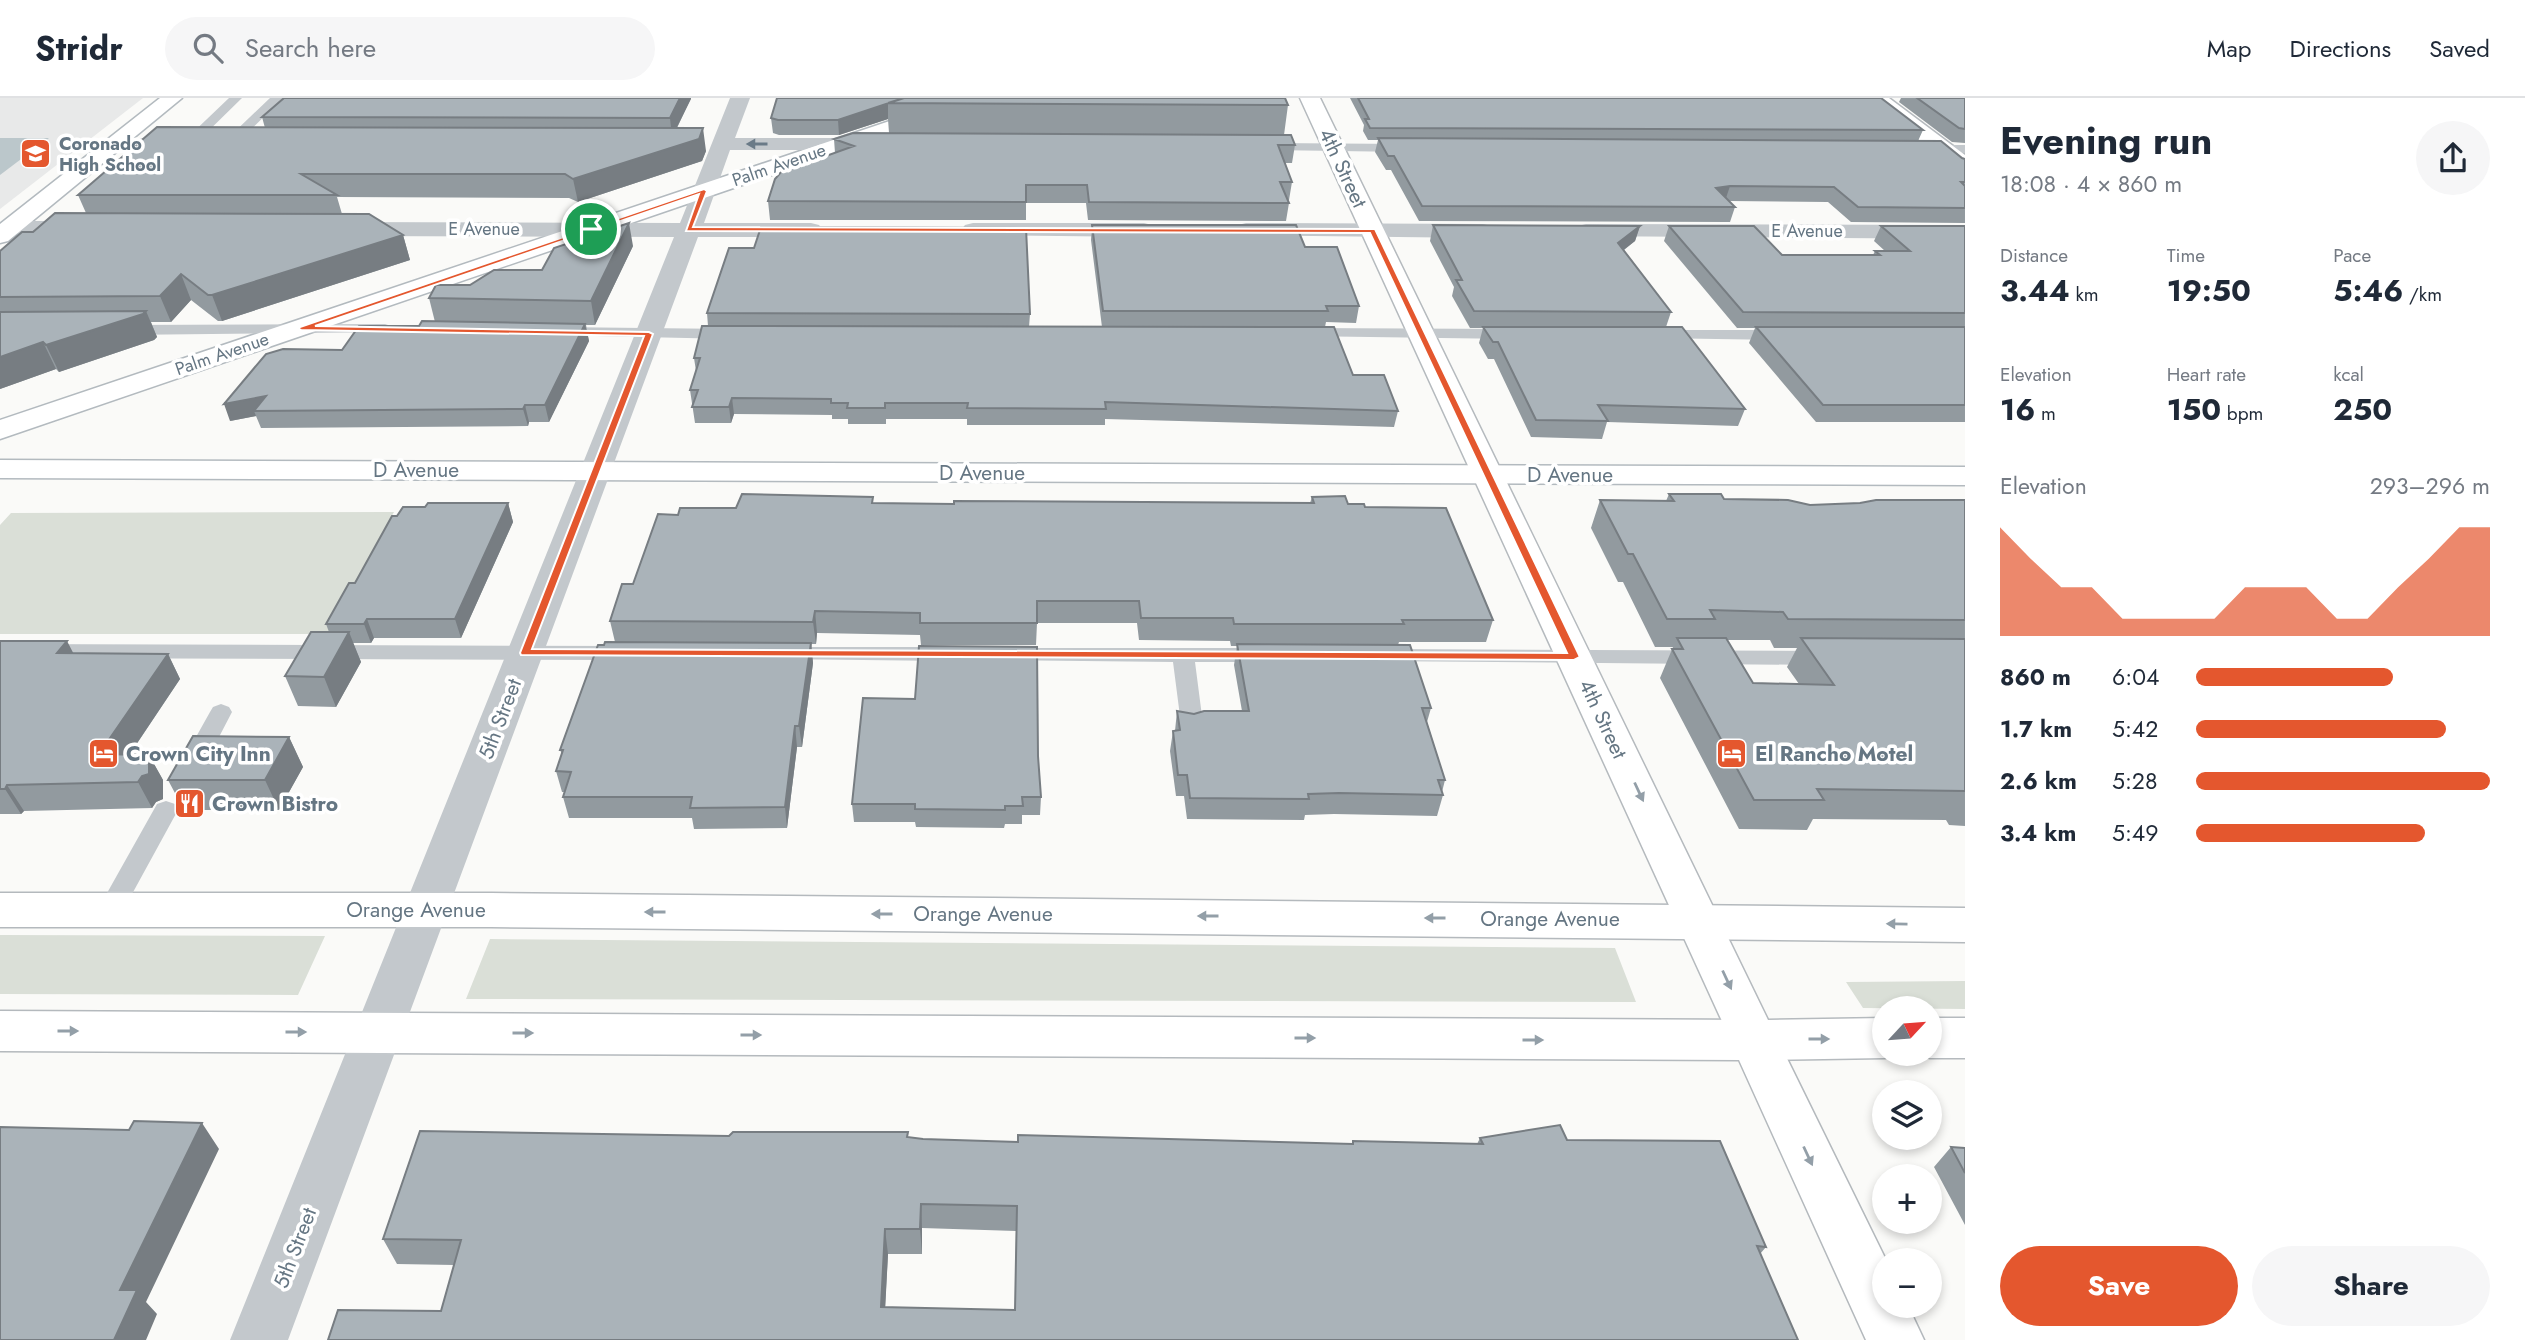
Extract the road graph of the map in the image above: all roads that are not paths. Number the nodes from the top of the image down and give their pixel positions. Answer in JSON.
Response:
{"nodes":[{"id":1,"x":172,"y":98,"type":"edge"},
{"id":2,"x":236,"y":98,"type":"edge"},
{"id":3,"x":277,"y":98,"type":"edge"},
{"id":4,"x":740,"y":98,"type":"edge"},
{"id":5,"x":978,"y":98,"type":"edge"},
{"id":6,"x":1310,"y":98,"type":"edge"},
{"id":7,"x":1877,"y":98,"type":"edge"},
{"id":8,"x":117,"y":142,"type":"junction"},
{"id":9,"x":209,"y":143,"type":"junction"},
{"id":10,"x":257,"y":143,"type":"edge"},
{"id":11,"x":715,"y":144,"type":"junction"},
{"id":12,"x":842,"y":144,"type":"junction"},
{"id":13,"x":883,"y":144,"type":"edge"},
{"id":14,"x":1251,"y":147,"type":"edge"},
{"id":15,"x":1333,"y":148,"type":"junction"},
{"id":16,"x":1416,"y":148,"type":"edge"},
{"id":17,"x":1917,"y":149,"type":"edge"},
{"id":18,"x":1955,"y":149,"type":"edge"},
{"id":19,"x":1965,"y":165,"type":"edge"},
{"id":20,"x":704,"y":191,"type":"junction"},
{"id":21,"x":109,"y":228,"type":"edge"},
{"id":22,"x":317,"y":229,"type":"edge"},
{"id":23,"x":591,"y":229,"type":"junction"},
{"id":24,"x":689,"y":229,"type":"junction"},
{"id":25,"x":840,"y":230,"type":"edge"},
{"id":26,"x":951,"y":230,"type":"edge"},
{"id":27,"x":1172,"y":230,"type":"edge"},
{"id":28,"x":1228,"y":230,"type":"edge"},
{"id":29,"x":1372,"y":231,"type":"junction"},
{"id":30,"x":1508,"y":231,"type":"edge"},
{"id":31,"x":1564,"y":231,"type":"edge"},
{"id":32,"x":5,"y":232,"type":"edge"},
{"id":33,"x":1965,"y":232,"type":"edge"},
{"id":34,"x":301,"y":328,"type":"junction"},
{"id":35,"x":107,"y":330,"type":"edge"},
{"id":36,"x":398,"y":330,"type":"edge"},
{"id":37,"x":534,"y":332,"type":"edge"},
{"id":38,"x":1421,"y":333,"type":"junction"},
{"id":39,"x":649,"y":334,"type":"junction"},
{"id":40,"x":745,"y":334,"type":"edge"},
{"id":41,"x":1283,"y":334,"type":"edge"},
{"id":42,"x":1532,"y":334,"type":"edge"},
{"id":43,"x":1644,"y":335,"type":"edge"},
{"id":44,"x":1798,"y":335,"type":"edge"},
{"id":45,"x":0,"y":430,"type":"edge"},
{"id":46,"x":0,"y":469,"type":"edge"},
{"id":47,"x":595,"y":471,"type":"junction"},
{"id":48,"x":1488,"y":474,"type":"junction"},
{"id":49,"x":1965,"y":476,"type":"edge"},
{"id":50,"x":0,"y":651,"type":"edge"},
{"id":51,"x":525,"y":653,"type":"junction"},
{"id":52,"x":639,"y":653,"type":"edge"},
{"id":53,"x":765,"y":654,"type":"edge"},
{"id":54,"x":1183,"y":655,"type":"junction"},
{"id":55,"x":1281,"y":656,"type":"edge"},
{"id":56,"x":1364,"y":656,"type":"edge"},
{"id":57,"x":1574,"y":657,"type":"junction"},
{"id":58,"x":1839,"y":658,"type":"edge"},
{"id":59,"x":221,"y":712,"type":"dead end"},
{"id":60,"x":1192,"y":724,"type":"edge"},
{"id":61,"x":183,"y":781,"type":"edge"},
{"id":62,"x":166,"y":810,"type":"edge"},
{"id":63,"x":0,"y":909,"type":"edge"},
{"id":64,"x":111,"y":909,"type":"junction"},
{"id":65,"x":426,"y":910,"type":"junction"},
{"id":66,"x":1700,"y":921,"type":"junction"},
{"id":67,"x":1965,"y":925,"type":"edge"},
{"id":68,"x":0,"y":1031,"type":"edge"},
{"id":69,"x":378,"y":1033,"type":"junction"},
{"id":70,"x":1872,"y":1038,"type":"edge"},
{"id":71,"x":1942,"y":1038,"type":"edge"},
{"id":72,"x":1965,"y":1038,"type":"edge"},
{"id":73,"x":1754,"y":1040,"type":"junction"},
{"id":74,"x":259,"y":1340,"type":"edge"},
{"id":75,"x":1895,"y":1340,"type":"edge"}],
"edges":[{"from":1,"to":8,"type":"main road"},
{"from":2,"to":9,"type":"lane"},
{"from":3,"to":9,"type":"lane"},
{"from":4,"to":11,"type":"street","name":"5th Street"},
{"from":5,"to":12,"type":"main road","name":"Palm Avenue"},
{"from":6,"to":15,"type":"main road","name":"4th Street"},
{"from":7,"to":18,"type":"main road"},
{"from":8,"to":9,"type":"lane"},
{"from":8,"to":32,"type":"main road"},
{"from":9,"to":10,"type":"lane"},
{"from":12,"to":11,"type":"street","name":"Palm Avenue","one_way":true},
{"from":11,"to":20,"type":"street","name":"5th Street"},
{"from":12,"to":13,"type":"lane"},
{"from":12,"to":20,"type":"main road","name":"Palm Avenue"},
{"from":14,"to":15,"type":"lane"},
{"from":15,"to":16,"type":"lane"},
{"from":15,"to":29,"type":"main road","name":"4th Street"},
{"from":17,"to":18,"type":"lane"},
{"from":18,"to":19,"type":"main road"},
{"from":20,"to":23,"type":"main road","name":"Palm Avenue"},
{"from":20,"to":24,"type":"street","name":"5th Street"},
{"from":21,"to":32,"type":"street"},
{"from":22,"to":23,"type":"street","name":"E Avenue"},
{"from":23,"to":24,"type":"street","name":"E Avenue"},
{"from":23,"to":34,"type":"main road","name":"Palm Avenue"},
{"from":24,"to":25,"type":"street","name":"E Avenue"},
{"from":24,"to":39,"type":"street","name":"5th Street"},
{"from":26,"to":27,"type":"street"},
{"from":28,"to":29,"type":"street"},
{"from":29,"to":30,"type":"street"},
{"from":29,"to":38,"type":"main road","name":"4th Street"},
{"from":31,"to":33,"type":"street","name":"E Avenue"},
{"from":34,"to":35,"type":"lane"},
{"from":34,"to":36,"type":"lane"},
{"from":34,"to":45,"type":"main road","name":"Palm Avenue"},
{"from":37,"to":39,"type":"lane"},
{"from":38,"to":41,"type":"lane"},
{"from":38,"to":42,"type":"lane"},
{"from":38,"to":48,"type":"main road","name":"4th Street"},
{"from":39,"to":40,"type":"lane"},
{"from":39,"to":47,"type":"street","name":"5th Street"},
{"from":43,"to":44,"type":"lane"},
{"from":46,"to":47,"type":"main road","name":"D Avenue"},
{"from":47,"to":48,"type":"main road","name":"D Avenue"},
{"from":47,"to":51,"type":"street","name":"5th Street"},
{"from":48,"to":49,"type":"main road","name":"D Avenue"},
{"from":48,"to":57,"type":"main road","name":"4th Street"},
{"from":50,"to":51,"type":"lane"},
{"from":51,"to":52,"type":"lane"},
{"from":51,"to":65,"type":"street","name":"5th Street"},
{"from":53,"to":54,"type":"lane"},
{"from":54,"to":55,"type":"lane"},
{"from":54,"to":60,"type":"lane"},
{"from":56,"to":57,"type":"lane"},
{"from":57,"to":58,"type":"lane"},
{"from":57,"to":66,"type":"main road","name":"4th Street","one_way":true},
{"from":59,"to":61,"type":"lane"},
{"from":62,"to":64,"type":"lane"},
{"from":63,"to":64,"type":"main road","name":"Orange Avenue"},
{"from":64,"to":65,"type":"main road","name":"Orange Avenue"},
{"from":66,"to":65,"type":"main road","name":"Orange Avenue","one_way":true},
{"from":65,"to":69,"type":"street","name":"5th Street"},
{"from":67,"to":66,"type":"main road","name":"Orange Avenue","one_way":true},
{"from":66,"to":73,"type":"main road","name":"4th Street","one_way":true},
{"from":68,"to":69,"type":"main road","one_way":true},
{"from":69,"to":73,"type":"main road","one_way":true},
{"from":69,"to":74,"type":"street","name":"5th Street"},
{"from":73,"to":70,"type":"main road","one_way":true},
{"from":71,"to":72,"type":"main road"},
{"from":73,"to":75,"type":"main road","name":"4th Street","one_way":true}]}
